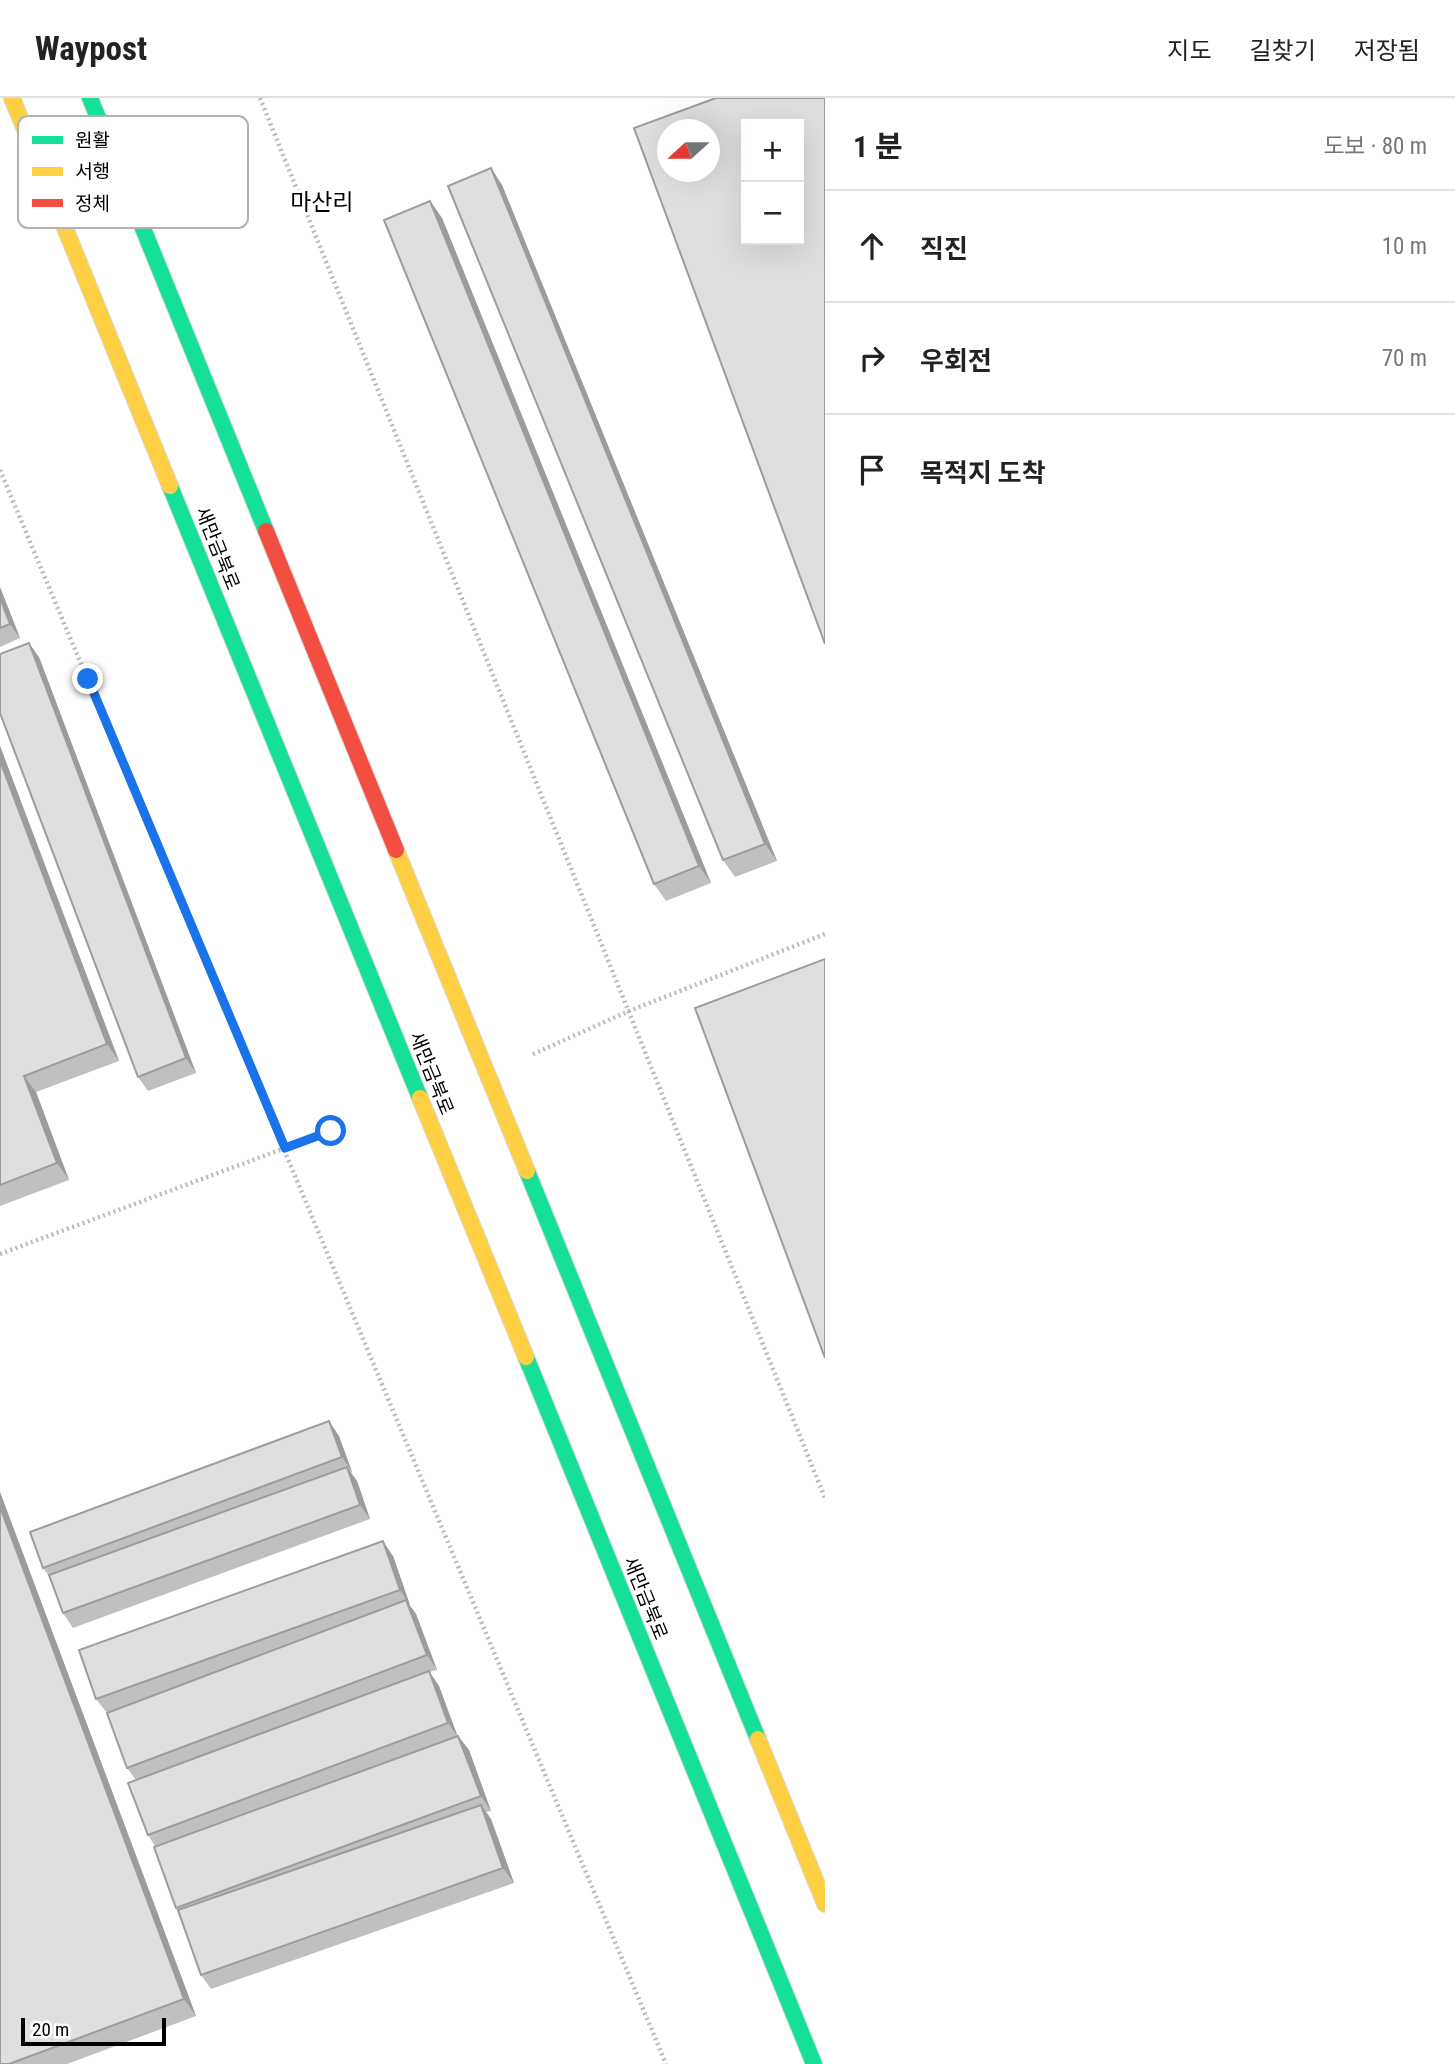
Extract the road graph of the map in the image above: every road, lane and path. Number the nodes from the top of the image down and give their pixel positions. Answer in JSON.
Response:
{"nodes":[{"id":1,"x":12,"y":98,"type":"edge"},
{"id":2,"x":90,"y":98,"type":"edge"},
{"id":3,"x":260,"y":98,"type":"edge"},
{"id":4,"x":19,"y":116,"type":"edge"},
{"id":5,"x":97,"y":116,"type":"edge"},
{"id":6,"x":65,"y":228,"type":"edge"},
{"id":7,"x":143,"y":228,"type":"edge"},
{"id":8,"x":0,"y":470,"type":"edge"},
{"id":9,"x":825,"y":934,"type":"edge"},
{"id":10,"x":629,"y":1012,"type":"junction"},
{"id":11,"x":533,"y":1054,"type":"dead end"},
{"id":12,"x":331,"y":1131,"type":"dead end"},
{"id":13,"x":285,"y":1148,"type":"junction"},
{"id":14,"x":0,"y":1254,"type":"edge"},
{"id":15,"x":825,"y":1498,"type":"edge"},
{"id":16,"x":825,"y":1904,"type":"edge"},
{"id":17,"x":666,"y":2064,"type":"edge"},
{"id":18,"x":814,"y":2064,"type":"edge"}],
"edges":[{"from":1,"to":4,"type":"highway","name":"새만금북로"},
{"from":2,"to":5,"type":"highway"},
{"from":3,"to":10,"type":"path"},
{"from":6,"to":18,"type":"highway","name":"새만금북로"},
{"from":7,"to":16,"type":"highway"},
{"from":8,"to":13,"type":"path"},
{"from":9,"to":10,"type":"path"},
{"from":10,"to":11,"type":"path"},
{"from":10,"to":15,"type":"path"},
{"from":12,"to":13,"type":"path"},
{"from":13,"to":14,"type":"path"},
{"from":13,"to":17,"type":"path"}]}
